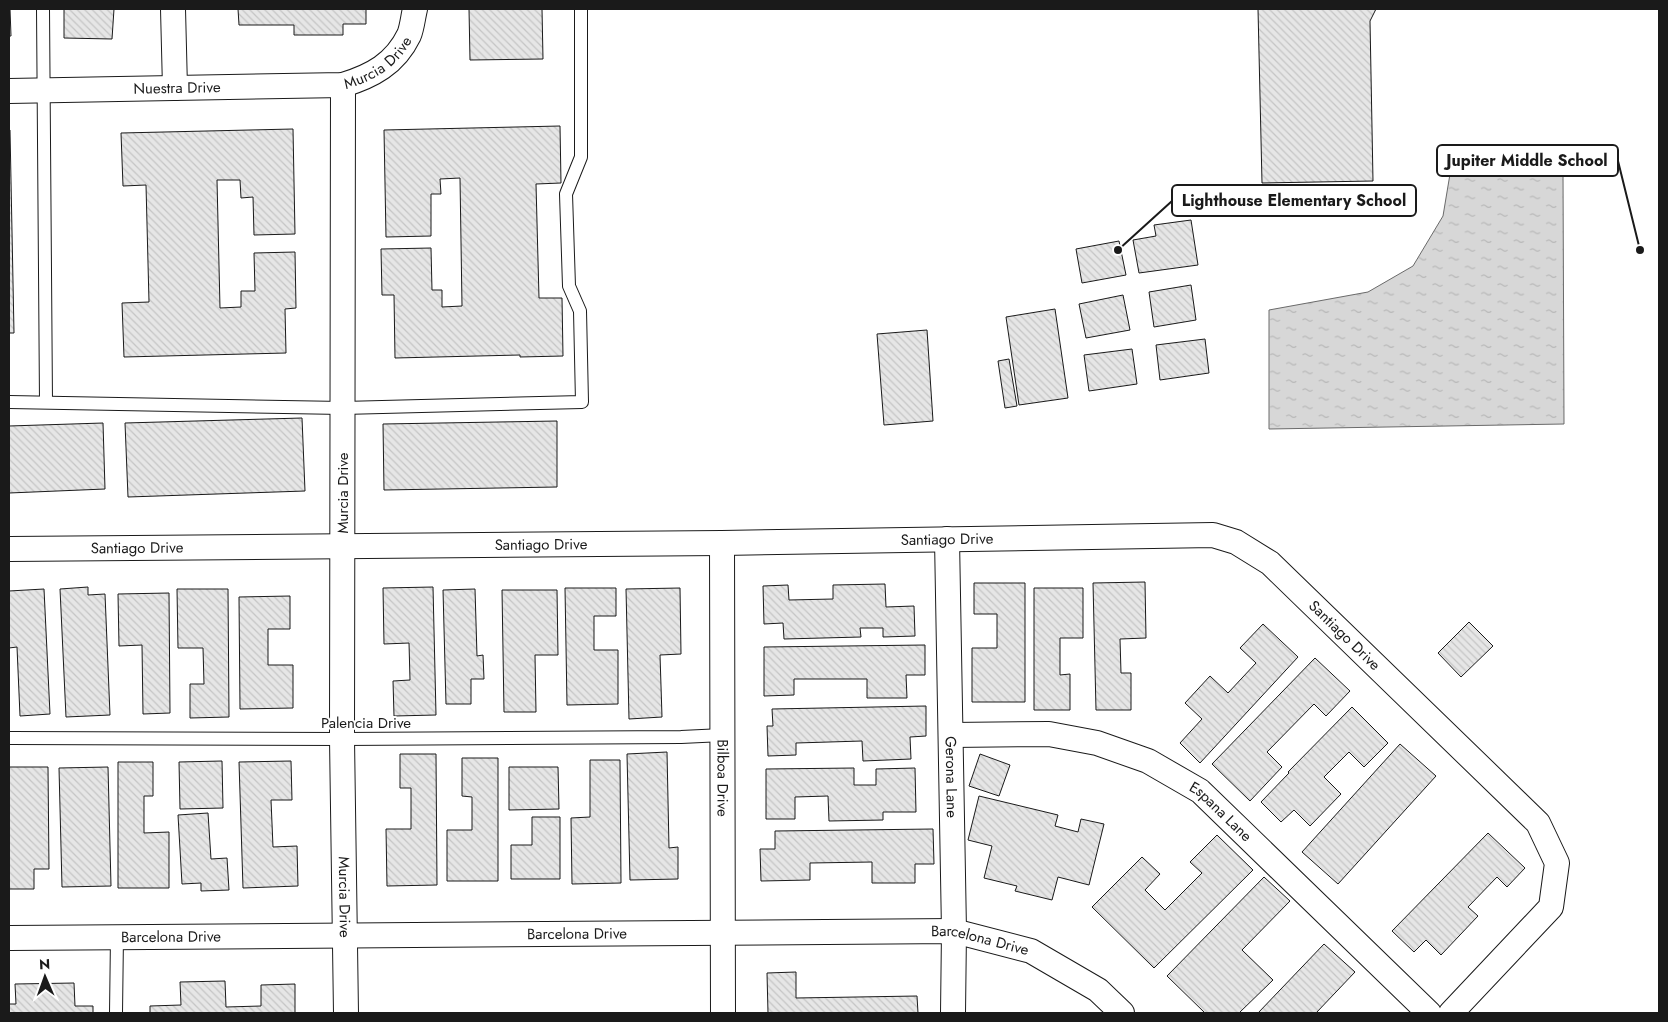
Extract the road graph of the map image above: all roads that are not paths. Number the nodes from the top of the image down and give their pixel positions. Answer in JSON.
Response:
{"nodes":[{"id":1,"x":43,"y":9,"type":"edge"},
{"id":2,"x":173,"y":9,"type":"edge"},
{"id":3,"x":415,"y":9,"type":"edge"},
{"id":4,"x":581,"y":9,"type":"edge"},
{"id":5,"x":343,"y":85,"type":"junction"},
{"id":6,"x":175,"y":88,"type":"junction"},
{"id":7,"x":9,"y":90,"type":"edge"},
{"id":8,"x":44,"y":90,"type":"junction"},
{"id":9,"x":9,"y":402,"type":"edge"},
{"id":10,"x":46,"y":402,"type":"junction"},
{"id":11,"x":343,"y":408,"type":"junction"},
{"id":12,"x":947,"y":539,"type":"junction"},
{"id":13,"x":722,"y":543,"type":"junction"},
{"id":14,"x":343,"y":546,"type":"junction"},
{"id":15,"x":9,"y":549,"type":"edge"},
{"id":16,"x":723,"y":735,"type":"junction"},
{"id":17,"x":951,"y":735,"type":"junction"},
{"id":18,"x":9,"y":738,"type":"edge"},
{"id":19,"x":342,"y":739,"type":"junction"},
{"id":20,"x":954,"y":931,"type":"junction"},
{"id":21,"x":723,"y":934,"type":"junction"},
{"id":22,"x":116,"y":936,"type":"junction"},
{"id":23,"x":345,"y":936,"type":"junction"},
{"id":24,"x":9,"y":938,"type":"edge"},
{"id":25,"x":116,"y":1013,"type":"edge"},
{"id":26,"x":346,"y":1013,"type":"edge"},
{"id":27,"x":724,"y":1013,"type":"edge"},
{"id":28,"x":953,"y":1013,"type":"edge"},
{"id":29,"x":1122,"y":1013,"type":"edge"},
{"id":30,"x":1429,"y":1013,"type":"edge"},
{"id":31,"x":1451,"y":1013,"type":"edge"}],
"edges":[{"from":1,"to":8,"type":"lane"},
{"from":2,"to":6,"type":"street"},
{"from":3,"to":5,"type":"street","name":"Murcia Drive"},
{"from":4,"to":11,"type":"lane"},
{"from":5,"to":6,"type":"street","name":"Nuestra Drive"},
{"from":5,"to":11,"type":"street","name":"Murcia Drive"},
{"from":6,"to":8,"type":"street","name":"Nuestra Drive"},
{"from":7,"to":8,"type":"street","name":"Nuestra Drive"},
{"from":8,"to":10,"type":"lane"},
{"from":9,"to":10,"type":"lane"},
{"from":10,"to":11,"type":"lane"},
{"from":11,"to":14,"type":"street","name":"Murcia Drive"},
{"from":12,"to":13,"type":"street","name":"Santiago Drive"},
{"from":12,"to":17,"type":"street","name":"Gerona Lane"},
{"from":12,"to":31,"type":"street","name":"Santiago Drive"},
{"from":13,"to":14,"type":"street","name":"Santiago Drive"},
{"from":13,"to":16,"type":"street","name":"Bilboa Drive"},
{"from":14,"to":15,"type":"street","name":"Santiago Drive"},
{"from":14,"to":19,"type":"street","name":"Murcia Drive"},
{"from":16,"to":19,"type":"lane","name":"Palencia Drive"},
{"from":16,"to":21,"type":"street","name":"Bilboa Drive"},
{"from":17,"to":20,"type":"street","name":"Gerona Lane"},
{"from":17,"to":30,"type":"street","name":"Espana Lane"},
{"from":18,"to":19,"type":"lane","name":"Palencia Drive"},
{"from":19,"to":23,"type":"street","name":"Murcia Drive"},
{"from":20,"to":21,"type":"street","name":"Barcelona Drive"},
{"from":20,"to":28,"type":"street","name":"Gerona Lane"},
{"from":20,"to":29,"type":"street","name":"Barcelona Drive"},
{"from":21,"to":23,"type":"street","name":"Barcelona Drive"},
{"from":21,"to":27,"type":"street","name":"Bilboa Drive"},
{"from":22,"to":23,"type":"street","name":"Barcelona Drive"},
{"from":22,"to":24,"type":"street","name":"Barcelona Drive"},
{"from":22,"to":25,"type":"lane"},
{"from":23,"to":26,"type":"street","name":"Murcia Drive"}]}
